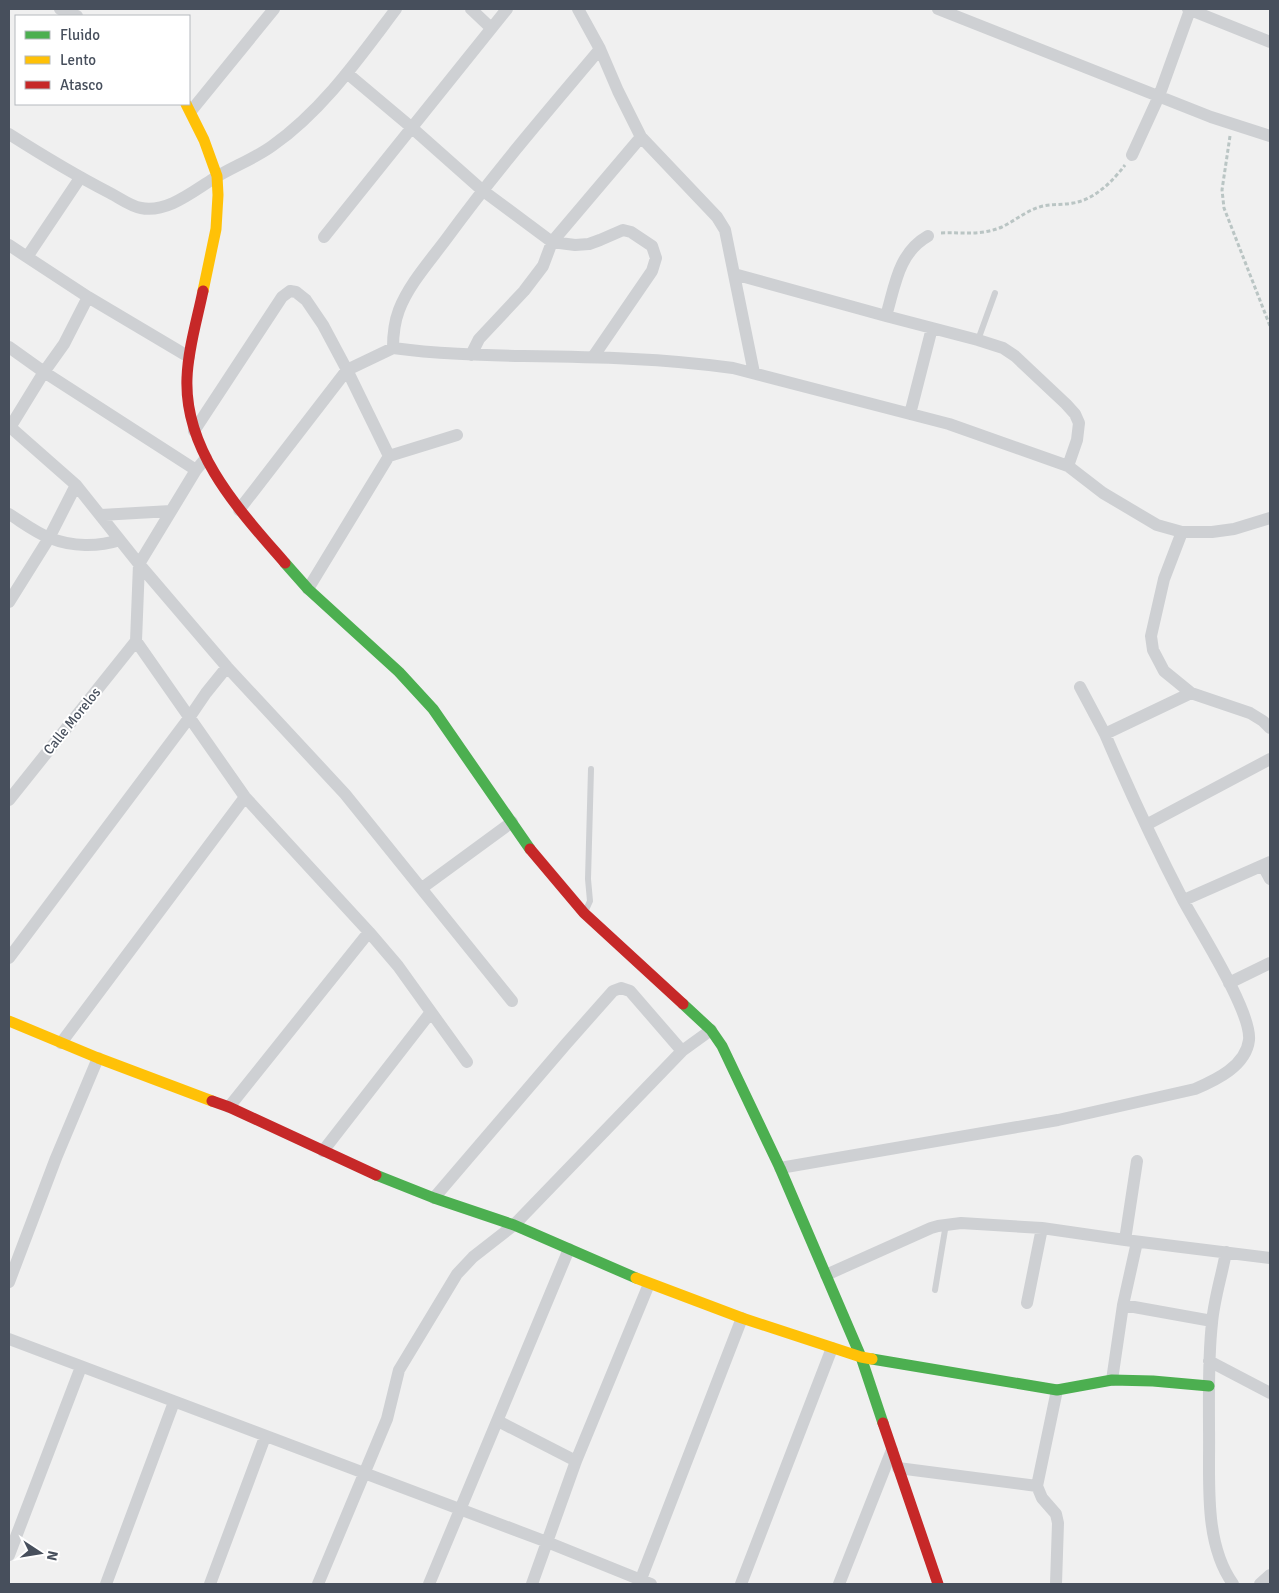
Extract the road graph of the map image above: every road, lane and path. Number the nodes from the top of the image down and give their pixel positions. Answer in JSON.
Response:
{"nodes":[{"id":1,"x":60,"y":9,"type":"edge"},
{"id":2,"x":274,"y":9,"type":"edge"},
{"id":3,"x":396,"y":9,"type":"edge"},
{"id":4,"x":471,"y":9,"type":"edge"},
{"id":5,"x":507,"y":9,"type":"edge"},
{"id":6,"x":578,"y":9,"type":"edge"},
{"id":7,"x":938,"y":9,"type":"edge"},
{"id":8,"x":1189,"y":9,"type":"edge"},
{"id":9,"x":75,"y":15,"type":"edge"},
{"id":10,"x":491,"y":28,"type":"junction"},
{"id":11,"x":1270,"y":42,"type":"edge"},
{"id":12,"x":600,"y":49,"type":"junction"},
{"id":13,"x":348,"y":74,"type":"junction"},
{"id":14,"x":1159,"y":96,"type":"junction"},
{"id":15,"x":189,"y":107,"type":"edge"},
{"id":16,"x":1232,"y":125,"type":"junction"},
{"id":17,"x":411,"y":127,"type":"junction"},
{"id":18,"x":9,"y":134,"type":"edge"},
{"id":19,"x":1270,"y":136,"type":"edge"},
{"id":20,"x":641,"y":137,"type":"junction"},
{"id":21,"x":1132,"y":155,"type":"joint"},
{"id":22,"x":217,"y":176,"type":"junction"},
{"id":23,"x":80,"y":178,"type":"junction"},
{"id":24,"x":482,"y":190,"type":"junction"},
{"id":25,"x":928,"y":236,"type":"joint"},
{"id":26,"x":324,"y":237,"type":"dead end"},
{"id":27,"x":552,"y":242,"type":"junction"},
{"id":28,"x":9,"y":245,"type":"edge"},
{"id":29,"x":27,"y":257,"type":"junction"},
{"id":30,"x":734,"y":274,"type":"junction"},
{"id":31,"x":995,"y":293,"type":"dead end"},
{"id":32,"x":88,"y":297,"type":"junction"},
{"id":33,"x":886,"y":316,"type":"junction"},
{"id":34,"x":1270,"y":326,"type":"edge"},
{"id":35,"x":932,"y":328,"type":"junction"},
{"id":36,"x":978,"y":340,"type":"junction"},
{"id":37,"x":9,"y":347,"type":"edge"},
{"id":38,"x":393,"y":348,"type":"junction"},
{"id":39,"x":472,"y":355,"type":"junction"},
{"id":40,"x":189,"y":357,"type":"junction"},
{"id":41,"x":593,"y":358,"type":"junction"},
{"id":42,"x":347,"y":370,"type":"junction"},
{"id":43,"x":44,"y":372,"type":"junction"},
{"id":44,"x":754,"y":373,"type":"junction"},
{"id":45,"x":910,"y":414,"type":"junction"},
{"id":46,"x":9,"y":427,"type":"edge"},
{"id":47,"x":194,"y":431,"type":"junction"},
{"id":48,"x":457,"y":435,"type":"dead end"},
{"id":49,"x":389,"y":456,"type":"junction"},
{"id":50,"x":206,"y":458,"type":"junction"},
{"id":51,"x":1068,"y":466,"type":"junction"},
{"id":52,"x":196,"y":470,"type":"junction"},
{"id":53,"x":76,"y":485,"type":"junction"},
{"id":54,"x":240,"y":510,"type":"junction"},
{"id":55,"x":170,"y":511,"type":"junction"},
{"id":56,"x":9,"y":514,"type":"edge"},
{"id":57,"x":101,"y":516,"type":"junction"},
{"id":58,"x":1270,"y":518,"type":"edge"},
{"id":59,"x":1182,"y":532,"type":"junction"},
{"id":60,"x":49,"y":538,"type":"junction"},
{"id":61,"x":120,"y":540,"type":"junction"},
{"id":62,"x":139,"y":564,"type":"junction"},
{"id":63,"x":308,"y":589,"type":"junction"},
{"id":64,"x":9,"y":602,"type":"edge"},
{"id":65,"x":136,"y":641,"type":"junction"},
{"id":66,"x":227,"y":668,"type":"junction"},
{"id":67,"x":1080,"y":687,"type":"dead end"},
{"id":68,"x":1191,"y":693,"type":"junction"},
{"id":69,"x":189,"y":718,"type":"junction"},
{"id":70,"x":1270,"y":728,"type":"edge"},
{"id":71,"x":1105,"y":734,"type":"junction"},
{"id":72,"x":1270,"y":759,"type":"edge"},
{"id":73,"x":591,"y":769,"type":"dead end"},
{"id":74,"x":245,"y":797,"type":"junction"},
{"id":75,"x":9,"y":800,"type":"edge"},
{"id":76,"x":512,"y":822,"type":"junction"},
{"id":77,"x":1146,"y":825,"type":"junction"},
{"id":78,"x":1267,"y":864,"type":"edge"},
{"id":79,"x":1270,"y":879,"type":"edge"},
{"id":80,"x":422,"y":888,"type":"junction"},
{"id":81,"x":1184,"y":900,"type":"junction"},
{"id":82,"x":584,"y":913,"type":"junction"},
{"id":83,"x":369,"y":932,"type":"junction"},
{"id":84,"x":9,"y":958,"type":"edge"},
{"id":85,"x":1270,"y":963,"type":"edge"},
{"id":86,"x":1229,"y":983,"type":"junction"},
{"id":87,"x":512,"y":1001,"type":"dead end"},
{"id":88,"x":431,"y":1012,"type":"junction"},
{"id":89,"x":9,"y":1021,"type":"edge"},
{"id":90,"x":711,"y":1030,"type":"junction"},
{"id":91,"x":61,"y":1043,"type":"junction"},
{"id":92,"x":682,"y":1051,"type":"junction"},
{"id":93,"x":98,"y":1058,"type":"junction"},
{"id":94,"x":467,"y":1062,"type":"dead end"},
{"id":95,"x":229,"y":1107,"type":"junction"},
{"id":96,"x":323,"y":1151,"type":"junction"},
{"id":97,"x":1137,"y":1161,"type":"dead end"},
{"id":98,"x":780,"y":1168,"type":"junction"},
{"id":99,"x":434,"y":1198,"type":"junction"},
{"id":100,"x":946,"y":1224,"type":"junction"},
{"id":101,"x":514,"y":1225,"type":"junction"},
{"id":102,"x":1042,"y":1228,"type":"junction"},
{"id":103,"x":1131,"y":1241,"type":"junction"},
{"id":104,"x":569,"y":1249,"type":"junction"},
{"id":105,"x":1226,"y":1252,"type":"junction"},
{"id":106,"x":1270,"y":1258,"type":"edge"},
{"id":107,"x":826,"y":1275,"type":"junction"},
{"id":108,"x":9,"y":1282,"type":"edge"},
{"id":109,"x":649,"y":1284,"type":"junction"},
{"id":110,"x":934,"y":1290,"type":"dead end"},
{"id":111,"x":1027,"y":1303,"type":"dead end"},
{"id":112,"x":1123,"y":1305,"type":"junction"},
{"id":113,"x":742,"y":1318,"type":"junction"},
{"id":114,"x":1212,"y":1320,"type":"junction"},
{"id":115,"x":9,"y":1339,"type":"edge"},
{"id":116,"x":832,"y":1348,"type":"junction"},
{"id":117,"x":860,"y":1357,"type":"junction"},
{"id":118,"x":1209,"y":1361,"type":"junction"},
{"id":119,"x":81,"y":1367,"type":"junction"},
{"id":120,"x":1112,"y":1380,"type":"junction"},
{"id":121,"x":1209,"y":1386,"type":"junction"},
{"id":122,"x":1057,"y":1390,"type":"junction"},
{"id":123,"x":1270,"y":1393,"type":"edge"},
{"id":124,"x":174,"y":1402,"type":"junction"},
{"id":125,"x":498,"y":1421,"type":"junction"},
{"id":126,"x":266,"y":1437,"type":"junction"},
{"id":127,"x":892,"y":1450,"type":"junction"},
{"id":128,"x":576,"y":1461,"type":"junction"},
{"id":129,"x":898,"y":1468,"type":"junction"},
{"id":130,"x":364,"y":1474,"type":"junction"},
{"id":131,"x":1037,"y":1486,"type":"junction"},
{"id":132,"x":461,"y":1510,"type":"junction"},
{"id":133,"x":547,"y":1542,"type":"junction"},
{"id":134,"x":9,"y":1554,"type":"edge"},
{"id":135,"x":1270,"y":1575,"type":"edge"},
{"id":136,"x":644,"y":1583,"type":"edge"},
{"id":137,"x":106,"y":1584,"type":"edge"},
{"id":138,"x":210,"y":1584,"type":"edge"},
{"id":139,"x":318,"y":1584,"type":"edge"},
{"id":140,"x":429,"y":1584,"type":"edge"},
{"id":141,"x":532,"y":1584,"type":"edge"},
{"id":142,"x":741,"y":1584,"type":"edge"},
{"id":143,"x":839,"y":1584,"type":"edge"},
{"id":144,"x":938,"y":1584,"type":"edge"},
{"id":145,"x":1056,"y":1584,"type":"edge"},
{"id":146,"x":1234,"y":1584,"type":"edge"},
{"id":147,"x":1260,"y":1584,"type":"edge"}],
"edges":[{"from":1,"to":9,"type":"street"},
{"from":2,"to":15,"type":"street"},
{"from":3,"to":13,"type":"street"},
{"from":4,"to":10,"type":"street"},
{"from":5,"to":10,"type":"street"},
{"from":6,"to":12,"type":"street"},
{"from":7,"to":14,"type":"street"},
{"from":8,"to":11,"type":"street"},
{"from":8,"to":14,"type":"street"},
{"from":10,"to":17,"type":"street"},
{"from":12,"to":20,"type":"street"},
{"from":12,"to":24,"type":"street"},
{"from":13,"to":17,"type":"street"},
{"from":13,"to":22,"type":"street"},
{"from":14,"to":16,"type":"street"},
{"from":14,"to":21,"type":"street"},
{"from":15,"to":22,"type":"street"},
{"from":16,"to":19,"type":"street"},
{"from":16,"to":34,"type":"path"},
{"from":17,"to":24,"type":"street"},
{"from":17,"to":26,"type":"street"},
{"from":18,"to":23,"type":"street"},
{"from":20,"to":27,"type":"street"},
{"from":20,"to":30,"type":"street"},
{"from":21,"to":25,"type":"path"},
{"from":22,"to":23,"type":"street"},
{"from":22,"to":40,"type":"street"},
{"from":23,"to":29,"type":"street"},
{"from":24,"to":27,"type":"street"},
{"from":24,"to":38,"type":"street"},
{"from":25,"to":33,"type":"street"},
{"from":27,"to":39,"type":"street"},
{"from":27,"to":41,"type":"street"},
{"from":28,"to":29,"type":"street"},
{"from":29,"to":32,"type":"street"},
{"from":30,"to":33,"type":"street"},
{"from":30,"to":44,"type":"street"},
{"from":31,"to":36,"type":"lane"},
{"from":32,"to":40,"type":"street"},
{"from":32,"to":43,"type":"street"},
{"from":33,"to":35,"type":"street"},
{"from":35,"to":36,"type":"street"},
{"from":35,"to":45,"type":"street"},
{"from":36,"to":51,"type":"street"},
{"from":37,"to":43,"type":"street"},
{"from":38,"to":39,"type":"street"},
{"from":38,"to":42,"type":"street"},
{"from":39,"to":41,"type":"street"},
{"from":40,"to":47,"type":"street"},
{"from":41,"to":44,"type":"street"},
{"from":42,"to":47,"type":"street"},
{"from":42,"to":49,"type":"street"},
{"from":42,"to":54,"type":"street"},
{"from":43,"to":46,"type":"street"},
{"from":43,"to":52,"type":"street"},
{"from":44,"to":45,"type":"street"},
{"from":45,"to":51,"type":"street"},
{"from":46,"to":53,"type":"street"},
{"from":47,"to":50,"type":"street"},
{"from":48,"to":49,"type":"street"},
{"from":49,"to":63,"type":"street"},
{"from":50,"to":52,"type":"street"},
{"from":50,"to":54,"type":"street"},
{"from":51,"to":59,"type":"street"},
{"from":52,"to":55,"type":"street"},
{"from":53,"to":57,"type":"street"},
{"from":53,"to":60,"type":"street"},
{"from":54,"to":63,"type":"street"},
{"from":55,"to":57,"type":"street"},
{"from":55,"to":62,"type":"street"},
{"from":56,"to":60,"type":"street"},
{"from":57,"to":61,"type":"street"},
{"from":58,"to":59,"type":"street"},
{"from":59,"to":68,"type":"street"},
{"from":60,"to":61,"type":"street"},
{"from":60,"to":64,"type":"street"},
{"from":61,"to":62,"type":"street"},
{"from":62,"to":65,"type":"street"},
{"from":62,"to":66,"type":"street"},
{"from":63,"to":76,"type":"street"},
{"from":65,"to":69,"type":"street"},
{"from":65,"to":75,"type":"street","name":"Calle Morelos"},
{"from":66,"to":69,"type":"street"},
{"from":66,"to":80,"type":"street"},
{"from":67,"to":71,"type":"street"},
{"from":68,"to":70,"type":"street"},
{"from":68,"to":71,"type":"street"},
{"from":69,"to":74,"type":"street"},
{"from":69,"to":84,"type":"street"},
{"from":71,"to":77,"type":"street"},
{"from":72,"to":77,"type":"street"},
{"from":73,"to":82,"type":"lane"},
{"from":74,"to":83,"type":"street"},
{"from":74,"to":91,"type":"street"},
{"from":76,"to":80,"type":"street"},
{"from":76,"to":82,"type":"street"},
{"from":77,"to":81,"type":"street"},
{"from":78,"to":79,"type":"street"},
{"from":78,"to":81,"type":"street"},
{"from":80,"to":87,"type":"street"},
{"from":81,"to":86,"type":"street"},
{"from":82,"to":90,"type":"street"},
{"from":83,"to":88,"type":"street"},
{"from":83,"to":95,"type":"street"},
{"from":85,"to":86,"type":"street"},
{"from":86,"to":98,"type":"street"},
{"from":88,"to":94,"type":"street"},
{"from":88,"to":96,"type":"street"},
{"from":89,"to":91,"type":"street"},
{"from":90,"to":92,"type":"street"},
{"from":90,"to":98,"type":"street"},
{"from":91,"to":93,"type":"street"},
{"from":92,"to":99,"type":"street"},
{"from":92,"to":101,"type":"street"},
{"from":93,"to":95,"type":"street"},
{"from":93,"to":108,"type":"street"},
{"from":95,"to":96,"type":"street"},
{"from":96,"to":99,"type":"street"},
{"from":97,"to":103,"type":"street"},
{"from":98,"to":107,"type":"street"},
{"from":99,"to":101,"type":"street"},
{"from":100,"to":102,"type":"street"},
{"from":100,"to":107,"type":"street"},
{"from":100,"to":110,"type":"lane"},
{"from":101,"to":104,"type":"street"},
{"from":101,"to":130,"type":"street"},
{"from":102,"to":103,"type":"street"},
{"from":102,"to":111,"type":"street"},
{"from":103,"to":105,"type":"street"},
{"from":103,"to":112,"type":"street"},
{"from":104,"to":109,"type":"street"},
{"from":104,"to":125,"type":"street"},
{"from":105,"to":106,"type":"street"},
{"from":105,"to":114,"type":"street"},
{"from":107,"to":117,"type":"street"},
{"from":109,"to":113,"type":"street"},
{"from":109,"to":128,"type":"street"},
{"from":112,"to":114,"type":"street"},
{"from":112,"to":120,"type":"street"},
{"from":113,"to":116,"type":"street"},
{"from":113,"to":136,"type":"street"},
{"from":114,"to":118,"type":"street"},
{"from":115,"to":119,"type":"street"},
{"from":116,"to":117,"type":"street"},
{"from":116,"to":142,"type":"street"},
{"from":117,"to":122,"type":"street"},
{"from":117,"to":127,"type":"street"},
{"from":118,"to":121,"type":"street"},
{"from":118,"to":123,"type":"street"},
{"from":119,"to":124,"type":"street"},
{"from":119,"to":134,"type":"street"},
{"from":120,"to":121,"type":"street"},
{"from":120,"to":122,"type":"street"},
{"from":121,"to":146,"type":"street"},
{"from":122,"to":131,"type":"street"},
{"from":124,"to":126,"type":"street"},
{"from":124,"to":137,"type":"street"},
{"from":125,"to":128,"type":"street"},
{"from":125,"to":132,"type":"street"},
{"from":126,"to":130,"type":"street"},
{"from":126,"to":138,"type":"street"},
{"from":127,"to":129,"type":"street"},
{"from":127,"to":143,"type":"street"},
{"from":128,"to":133,"type":"street"},
{"from":129,"to":131,"type":"street"},
{"from":129,"to":144,"type":"street"},
{"from":130,"to":132,"type":"street"},
{"from":130,"to":139,"type":"street"},
{"from":131,"to":145,"type":"street"},
{"from":132,"to":133,"type":"street"},
{"from":132,"to":140,"type":"street"},
{"from":133,"to":136,"type":"street"},
{"from":133,"to":141,"type":"street"},
{"from":135,"to":147,"type":"street"}]}
